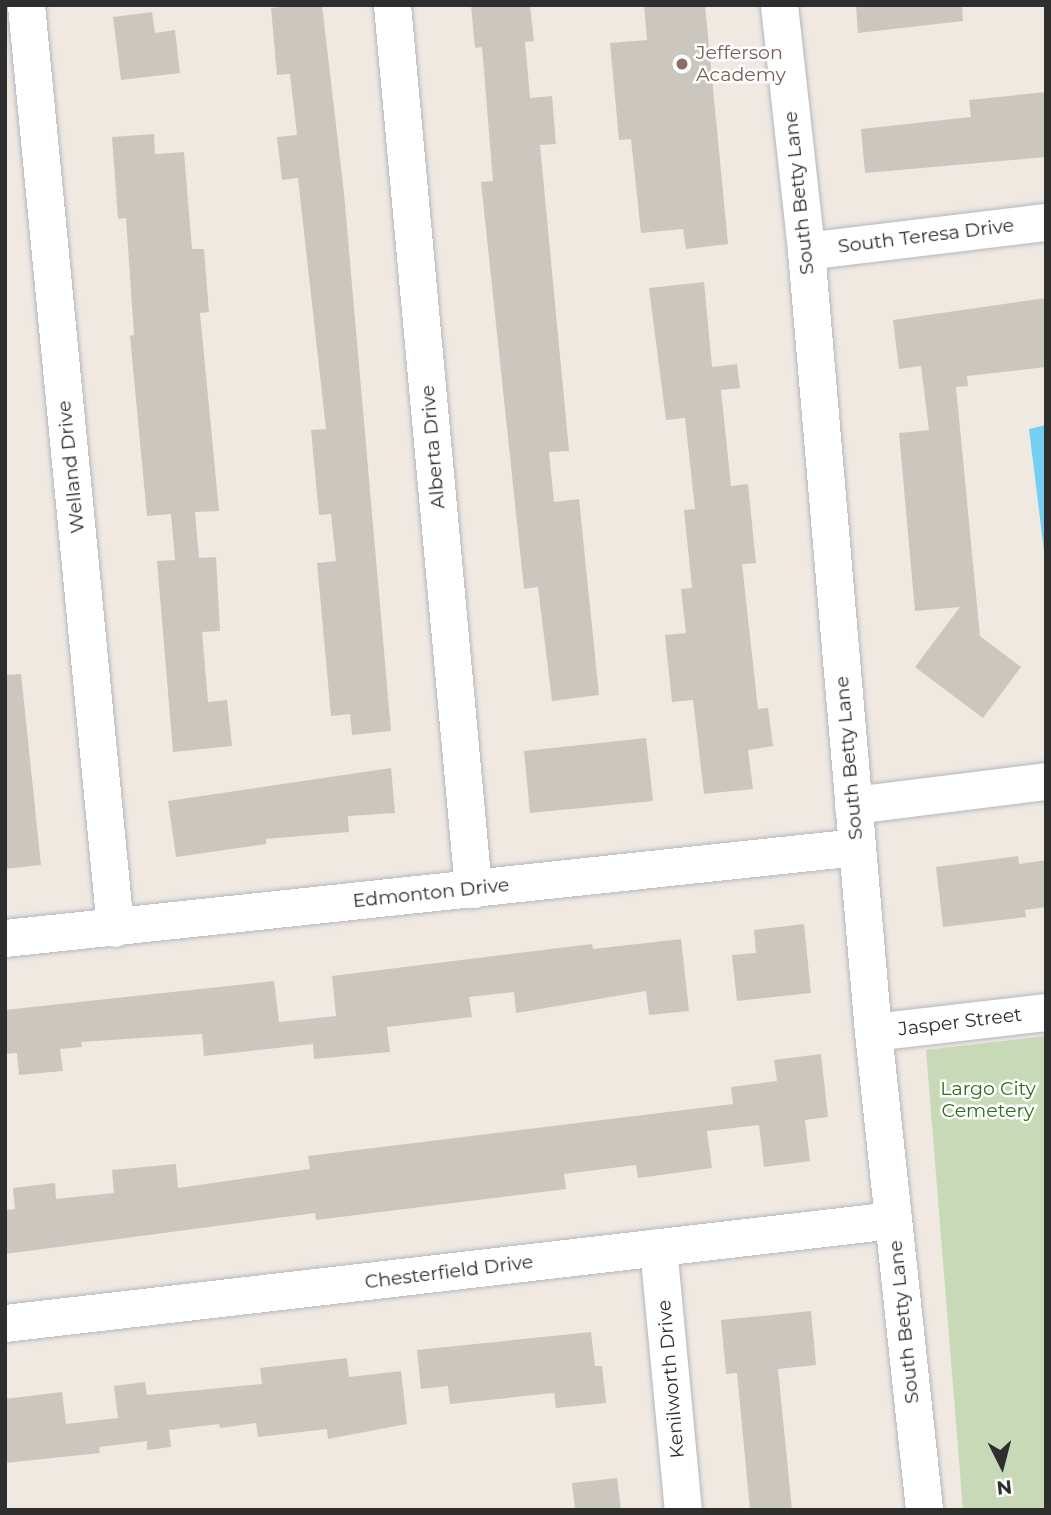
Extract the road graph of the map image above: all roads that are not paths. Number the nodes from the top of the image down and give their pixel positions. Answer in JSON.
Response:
{"nodes":[{"id":1,"x":26,"y":5,"type":"edge"},
{"id":2,"x":392,"y":5,"type":"edge"},
{"id":3,"x":779,"y":5,"type":"edge"},
{"id":4,"x":1046,"y":222,"type":"edge"},
{"id":5,"x":806,"y":251,"type":"junction"},
{"id":6,"x":1046,"y":781,"type":"edge"},
{"id":7,"x":853,"y":805,"type":"junction"},
{"id":8,"x":857,"y":847,"type":"junction"},
{"id":9,"x":473,"y":889,"type":"junction"},
{"id":10,"x":116,"y":929,"type":"junction"},
{"id":11,"x":5,"y":938,"type":"edge"},
{"id":12,"x":1046,"y":1012,"type":"edge"},
{"id":13,"x":873,"y":1032,"type":"junction"},
{"id":14,"x":893,"y":1220,"type":"junction"},
{"id":15,"x":658,"y":1247,"type":"junction"},
{"id":16,"x":5,"y":1323,"type":"edge"},
{"id":17,"x":683,"y":1510,"type":"edge"},
{"id":18,"x":924,"y":1510,"type":"edge"}],
"edges":[{"from":1,"to":10,"type":"street","name":"Welland Drive"},
{"from":2,"to":9,"type":"street","name":"Alberta Drive"},
{"from":3,"to":5,"type":"street","name":"South Betty Lane"},
{"from":4,"to":5,"type":"street","name":"South Teresa Drive"},
{"from":5,"to":7,"type":"street","name":"South Betty Lane"},
{"from":6,"to":7,"type":"street"},
{"from":7,"to":8,"type":"street","name":"South Betty Lane"},
{"from":8,"to":9,"type":"street","name":"Edmonton Drive"},
{"from":8,"to":13,"type":"street","name":"South Betty Lane"},
{"from":9,"to":10,"type":"street","name":"Edmonton Drive"},
{"from":10,"to":11,"type":"street","name":"Edmonton Drive"},
{"from":12,"to":13,"type":"street","name":"Jasper Street"},
{"from":13,"to":14,"type":"street","name":"South Betty Lane"},
{"from":14,"to":15,"type":"street","name":"Chesterfield Drive"},
{"from":14,"to":18,"type":"street","name":"South Betty Lane"},
{"from":15,"to":16,"type":"street","name":"Chesterfield Drive"},
{"from":15,"to":17,"type":"street","name":"Kenilworth Drive"}]}
